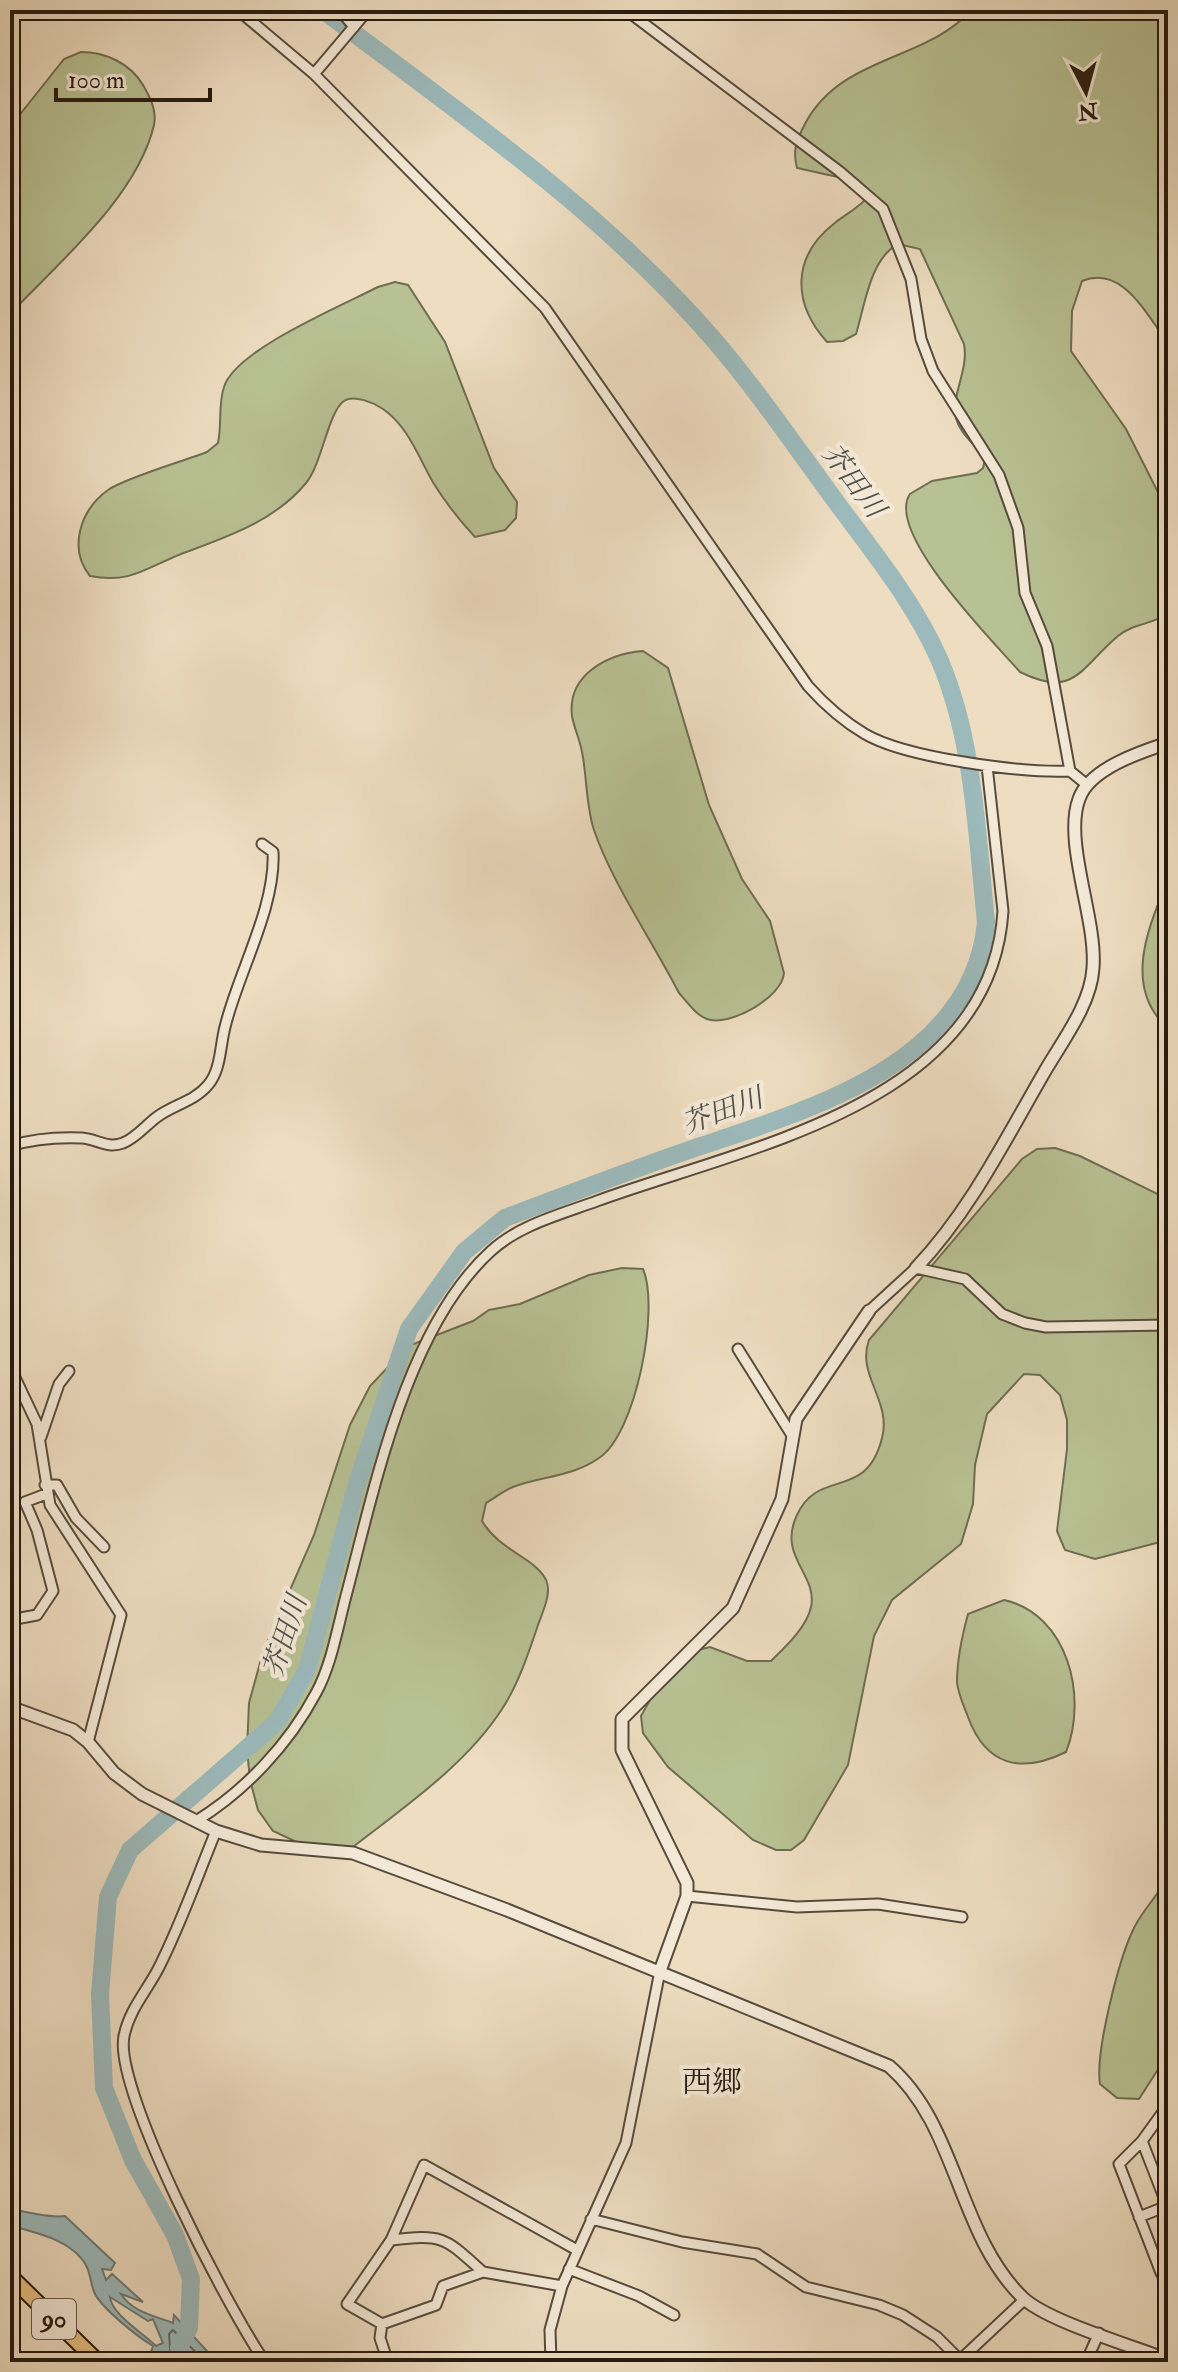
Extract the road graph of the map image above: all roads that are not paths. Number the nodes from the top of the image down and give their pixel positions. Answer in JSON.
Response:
{"nodes":[{"id":1,"x":238,"y":10,"type":"edge"},
{"id":2,"x":340,"y":10,"type":"edge"},
{"id":3,"x":368,"y":10,"type":"edge"},
{"id":4,"x":626,"y":10,"type":"edge"},
{"id":5,"x":354,"y":27,"type":"junction"},
{"id":6,"x":314,"y":74,"type":"junction"},
{"id":7,"x":1168,"y":743,"type":"edge"},
{"id":8,"x":987,"y":766,"type":"junction"},
{"id":9,"x":1070,"y":771,"type":"junction"},
{"id":10,"x":1086,"y":784,"type":"junction"},
{"id":11,"x":262,"y":844,"type":"dead end"},
{"id":12,"x":10,"y":1146,"type":"edge"},
{"id":13,"x":916,"y":1268,"type":"junction"},
{"id":14,"x":869,"y":1311,"type":"joint"},
{"id":15,"x":1168,"y":1325,"type":"edge"},
{"id":16,"x":738,"y":1349,"type":"dead end"},
{"id":17,"x":10,"y":1367,"type":"edge"},
{"id":18,"x":69,"y":1371,"type":"dead end"},
{"id":19,"x":41,"y":1437,"type":"junction"},
{"id":20,"x":793,"y":1437,"type":"junction"},
{"id":21,"x":46,"y":1489,"type":"junction"},
{"id":22,"x":104,"y":1547,"type":"dead end"},
{"id":23,"x":10,"y":1620,"type":"edge"},
{"id":24,"x":10,"y":1707,"type":"edge"},
{"id":25,"x":88,"y":1742,"type":"junction"},
{"id":26,"x":196,"y":1821,"type":"junction"},
{"id":27,"x":216,"y":1831,"type":"junction"},
{"id":28,"x":687,"y":1896,"type":"junction"},
{"id":29,"x":962,"y":1917,"type":"dead end"},
{"id":30,"x":660,"y":1971,"type":"junction"},
{"id":31,"x":1168,"y":2105,"type":"edge"},
{"id":32,"x":1142,"y":2141,"type":"junction"},
{"id":33,"x":1165,"y":2189,"type":"edge"},
{"id":34,"x":1168,"y":2207,"type":"edge"},
{"id":35,"x":1139,"y":2217,"type":"junction"},
{"id":36,"x":591,"y":2219,"type":"junction"},
{"id":37,"x":391,"y":2240,"type":"junction"},
{"id":38,"x":577,"y":2250,"type":"junction"},
{"id":39,"x":569,"y":2269,"type":"junction"},
{"id":40,"x":483,"y":2272,"type":"junction"},
{"id":41,"x":10,"y":2276,"type":"edge"},
{"id":42,"x":1168,"y":2282,"type":"edge"},
{"id":43,"x":562,"y":2286,"type":"junction"},
{"id":44,"x":1024,"y":2300,"type":"junction"},
{"id":45,"x":674,"y":2315,"type":"dead end"},
{"id":46,"x":382,"y":2324,"type":"junction"},
{"id":47,"x":1099,"y":2333,"type":"junction"},
{"id":48,"x":1168,"y":2360,"type":"edge"},
{"id":49,"x":961,"y":2361,"type":"edge"},
{"id":50,"x":98,"y":2362,"type":"edge"},
{"id":51,"x":265,"y":2362,"type":"edge"},
{"id":52,"x":388,"y":2362,"type":"edge"},
{"id":53,"x":551,"y":2362,"type":"edge"},
{"id":54,"x":1086,"y":2362,"type":"edge"}],
"edges":[{"from":1,"to":6,"type":"street"},
{"from":2,"to":5,"type":"street"},
{"from":3,"to":5,"type":"street"},
{"from":4,"to":9,"type":"street"},
{"from":5,"to":6,"type":"street"},
{"from":6,"to":8,"type":"street"},
{"from":7,"to":10,"type":"street"},
{"from":8,"to":9,"type":"street"},
{"from":8,"to":26,"type":"street"},
{"from":9,"to":10,"type":"street"},
{"from":10,"to":13,"type":"street"},
{"from":11,"to":12,"type":"street"},
{"from":13,"to":14,"type":"street"},
{"from":13,"to":15,"type":"street"},
{"from":14,"to":20,"type":"street"},
{"from":16,"to":20,"type":"street"},
{"from":17,"to":19,"type":"street"},
{"from":18,"to":19,"type":"street"},
{"from":19,"to":21,"type":"street"},
{"from":20,"to":28,"type":"street"},
{"from":21,"to":22,"type":"street"},
{"from":21,"to":23,"type":"street"},
{"from":21,"to":25,"type":"street"},
{"from":24,"to":25,"type":"street"},
{"from":25,"to":26,"type":"street"},
{"from":26,"to":27,"type":"street"},
{"from":27,"to":30,"type":"street"},
{"from":27,"to":51,"type":"street"},
{"from":28,"to":29,"type":"street"},
{"from":28,"to":30,"type":"street"},
{"from":30,"to":36,"type":"street"},
{"from":30,"to":44,"type":"street"},
{"from":31,"to":32,"type":"street"},
{"from":32,"to":33,"type":"street"},
{"from":32,"to":35,"type":"street"},
{"from":33,"to":34,"type":"street"},
{"from":34,"to":35,"type":"street"},
{"from":35,"to":42,"type":"street"},
{"from":36,"to":38,"type":"street"},
{"from":36,"to":49,"type":"street"},
{"from":37,"to":38,"type":"street"},
{"from":37,"to":40,"type":"street"},
{"from":37,"to":46,"type":"street"},
{"from":38,"to":39,"type":"street"},
{"from":39,"to":43,"type":"street"},
{"from":39,"to":45,"type":"street"},
{"from":40,"to":43,"type":"street"},
{"from":40,"to":46,"type":"street"},
{"from":41,"to":50,"type":"main road","number":"90"},
{"from":43,"to":53,"type":"street"},
{"from":44,"to":47,"type":"street"},
{"from":44,"to":49,"type":"street"},
{"from":46,"to":52,"type":"street"},
{"from":47,"to":48,"type":"street"},
{"from":47,"to":54,"type":"street"}]}
